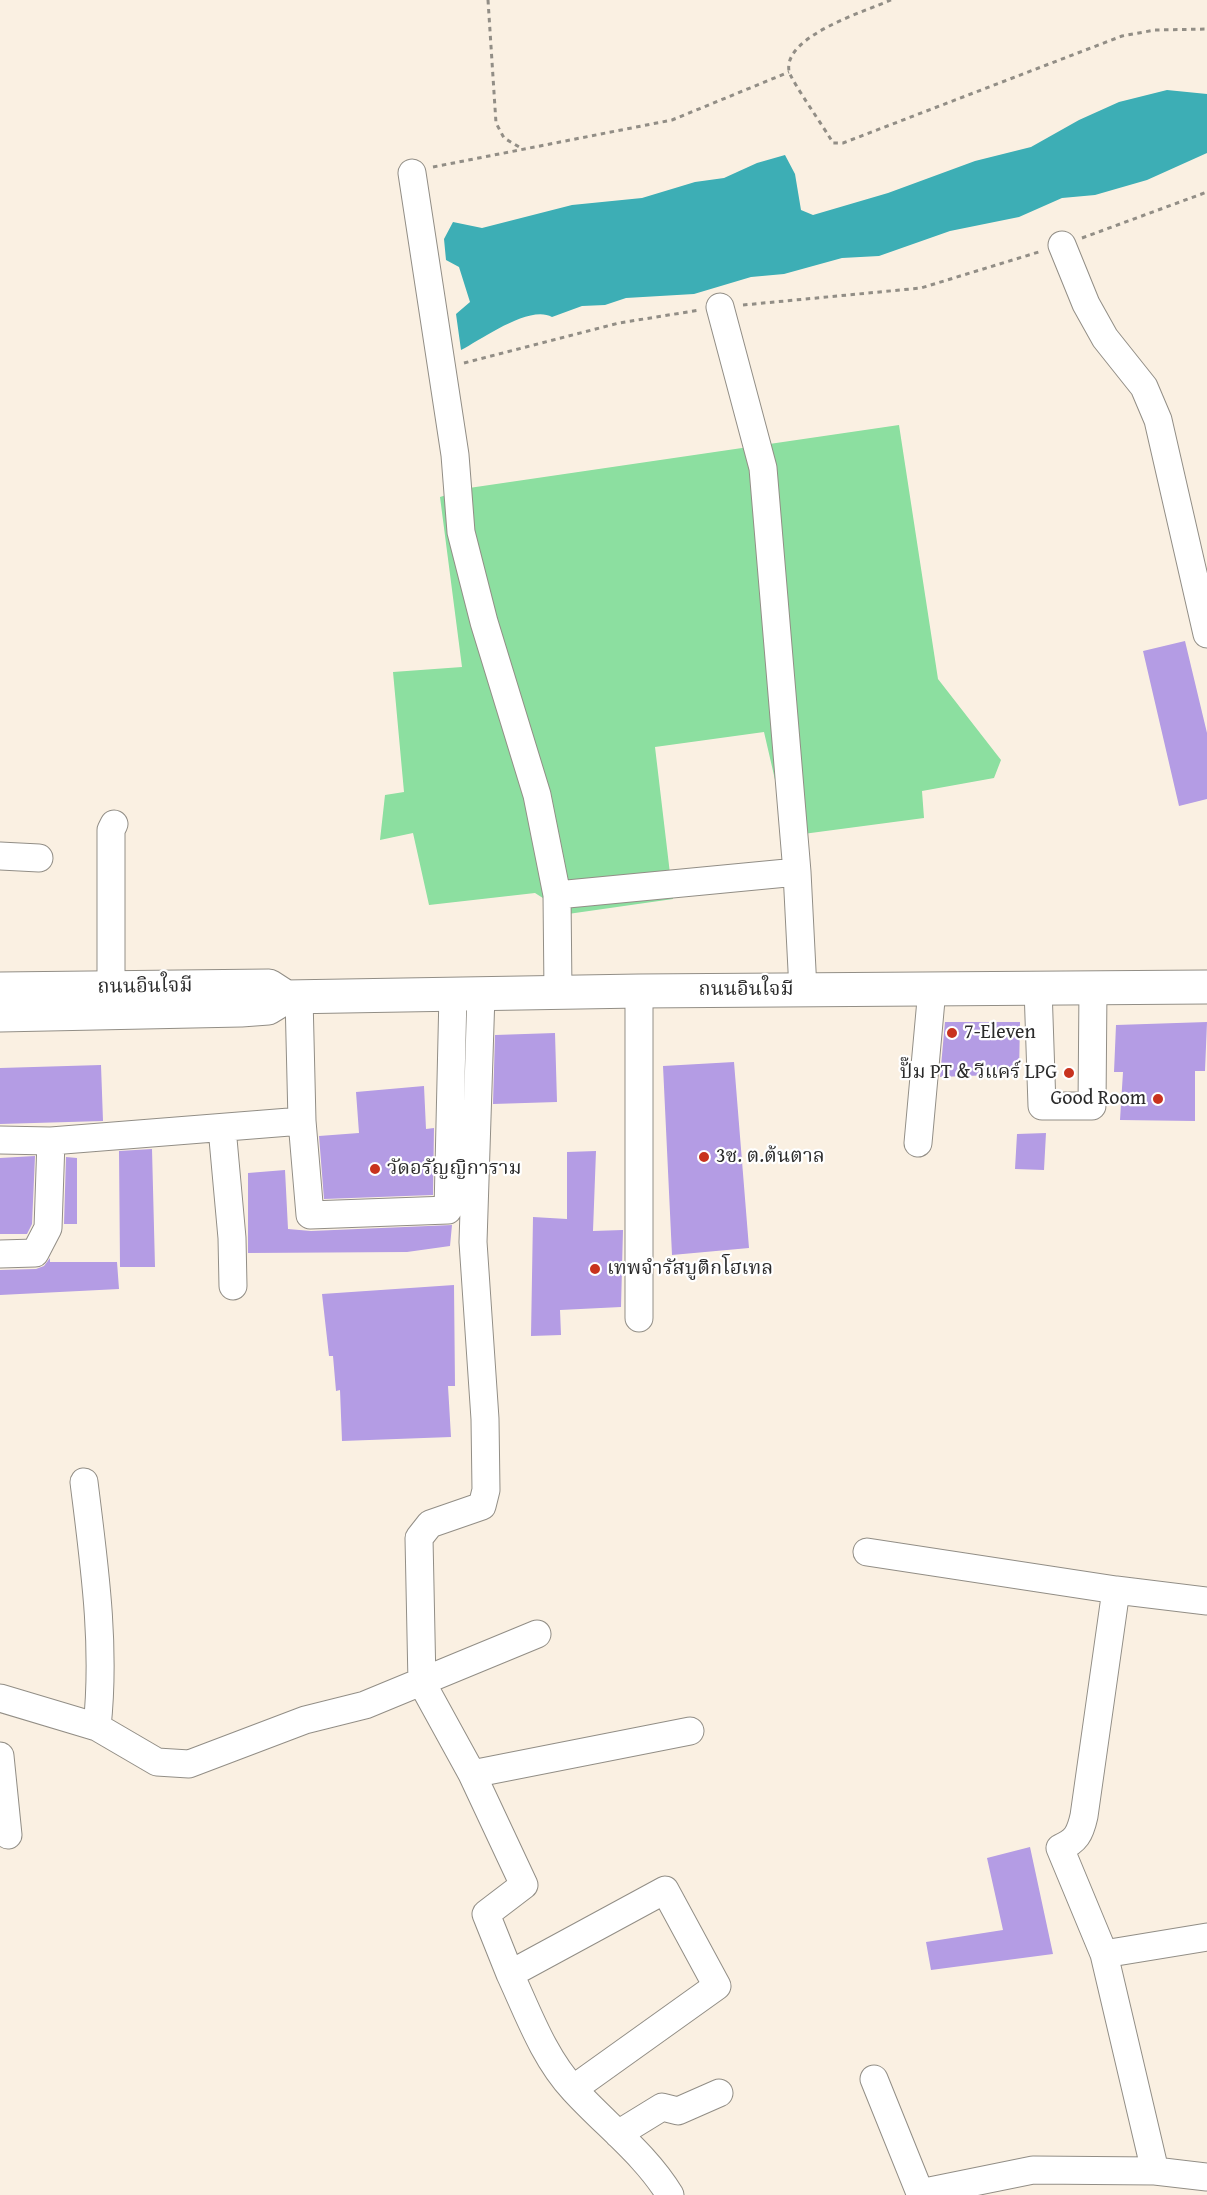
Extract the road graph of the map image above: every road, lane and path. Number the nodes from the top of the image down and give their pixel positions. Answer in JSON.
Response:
{"nodes":[{"id":1,"x":488,"y":0,"type":"edge"},
{"id":2,"x":891,"y":0,"type":"edge"},
{"id":3,"x":1207,"y":29,"type":"edge"},
{"id":4,"x":789,"y":72,"type":"junction"},
{"id":5,"x":523,"y":149,"type":"junction"},
{"id":6,"x":412,"y":173,"type":"joint"},
{"id":7,"x":1207,"y":192,"type":"edge"},
{"id":8,"x":1062,"y":245,"type":"junction"},
{"id":9,"x":720,"y":307,"type":"junction"},
{"id":10,"x":440,"y":369,"type":"junction"},
{"id":11,"x":1207,"y":634,"type":"edge"},
{"id":12,"x":114,"y":824,"type":"dead end"},
{"id":13,"x":0,"y":856,"type":"edge"},
{"id":14,"x":39,"y":858,"type":"dead end"},
{"id":15,"x":797,"y":872,"type":"junction"},
{"id":16,"x":557,"y":895,"type":"junction"},
{"id":17,"x":111,"y":987,"type":"junction"},
{"id":18,"x":1207,"y":987,"type":"edge"},
{"id":19,"x":1038,"y":988,"type":"junction"},
{"id":20,"x":1090,"y":988,"type":"junction"},
{"id":21,"x":0,"y":989,"type":"edge"},
{"id":22,"x":932,"y":989,"type":"junction"},
{"id":23,"x":803,"y":990,"type":"junction"},
{"id":24,"x":639,"y":991,"type":"junction"},
{"id":25,"x":558,"y":992,"type":"junction"},
{"id":26,"x":467,"y":994,"type":"junction"},
{"id":27,"x":292,"y":997,"type":"junction"},
{"id":28,"x":0,"y":1015,"type":"edge"},
{"id":29,"x":302,"y":1121,"type":"junction"},
{"id":30,"x":222,"y":1128,"type":"junction"},
{"id":31,"x":0,"y":1140,"type":"edge"},
{"id":32,"x":51,"y":1141,"type":"junction"},
{"id":33,"x":918,"y":1143,"type":"dead end"},
{"id":34,"x":0,"y":1254,"type":"edge"},
{"id":35,"x":233,"y":1286,"type":"dead end"},
{"id":36,"x":639,"y":1318,"type":"dead end"},
{"id":37,"x":84,"y":1482,"type":"dead end"},
{"id":38,"x":867,"y":1552,"type":"dead end"},
{"id":39,"x":1116,"y":1590,"type":"junction"},
{"id":40,"x":1207,"y":1601,"type":"edge"},
{"id":41,"x":537,"y":1634,"type":"dead end"},
{"id":42,"x":422,"y":1683,"type":"junction"},
{"id":43,"x":0,"y":1698,"type":"edge"},
{"id":44,"x":97,"y":1727,"type":"junction"},
{"id":45,"x":690,"y":1731,"type":"dead end"},
{"id":46,"x":0,"y":1756,"type":"edge"},
{"id":47,"x":472,"y":1774,"type":"junction"},
{"id":48,"x":8,"y":1835,"type":"dead end"},
{"id":49,"x":1207,"y":1937,"type":"edge"},
{"id":50,"x":1104,"y":1954,"type":"junction"},
{"id":51,"x":510,"y":1974,"type":"junction"},
{"id":52,"x":874,"y":2079,"type":"dead end"},
{"id":53,"x":573,"y":2089,"type":"junction"},
{"id":54,"x":719,"y":2092,"type":"dead end"},
{"id":55,"x":618,"y":2134,"type":"junction"},
{"id":56,"x":1155,"y":2171,"type":"junction"},
{"id":57,"x":1207,"y":2177,"type":"edge"},
{"id":58,"x":670,"y":2195,"type":"edge"}],
"edges":[{"from":1,"to":5,"type":"path"},
{"from":2,"to":4,"type":"path"},
{"from":3,"to":4,"type":"path"},
{"from":4,"to":5,"type":"path"},
{"from":5,"to":6,"type":"path"},
{"from":6,"to":10,"type":"street"},
{"from":7,"to":8,"type":"path"},
{"from":8,"to":9,"type":"path"},
{"from":8,"to":11,"type":"street"},
{"from":9,"to":10,"type":"path"},
{"from":9,"to":15,"type":"street"},
{"from":10,"to":16,"type":"street"},
{"from":12,"to":17,"type":"street"},
{"from":13,"to":14,"type":"street"},
{"from":15,"to":16,"type":"street"},
{"from":15,"to":23,"type":"street"},
{"from":16,"to":25,"type":"street"},
{"from":17,"to":21,"type":"main road","name":"ถนนอินใจมี"},
{"from":17,"to":27,"type":"main road","name":"ถนนอินใจมี"},
{"from":18,"to":20,"type":"main road","name":"ถนนอินใจมี"},
{"from":19,"to":20,"type":"main road","name":"ถนนอินใจมี"},
{"from":19,"to":20,"type":"street"},
{"from":19,"to":22,"type":"main road","name":"ถนนอินใจมี"},
{"from":22,"to":23,"type":"main road","name":"ถนนอินใจมี"},
{"from":22,"to":33,"type":"street"},
{"from":23,"to":24,"type":"main road","name":"ถนนอินใจมี"},
{"from":24,"to":25,"type":"main road","name":"ถนนอินใจมี"},
{"from":24,"to":36,"type":"street"},
{"from":25,"to":26,"type":"main road","name":"ถนนอินใจมี"},
{"from":26,"to":27,"type":"main road","name":"ถนนอินใจมี"},
{"from":26,"to":29,"type":"street"},
{"from":26,"to":42,"type":"street"},
{"from":27,"to":28,"type":"main road","name":"ถนนอินใจมี"},
{"from":27,"to":29,"type":"street"},
{"from":29,"to":30,"type":"street"},
{"from":30,"to":32,"type":"street"},
{"from":30,"to":35,"type":"street"},
{"from":31,"to":32,"type":"street"},
{"from":32,"to":34,"type":"street"},
{"from":37,"to":44,"type":"street"},
{"from":38,"to":39,"type":"street"},
{"from":39,"to":40,"type":"street"},
{"from":39,"to":50,"type":"street"},
{"from":41,"to":42,"type":"street"},
{"from":42,"to":44,"type":"street"},
{"from":42,"to":47,"type":"street"},
{"from":43,"to":44,"type":"street"},
{"from":45,"to":47,"type":"street"},
{"from":46,"to":48,"type":"street"},
{"from":47,"to":51,"type":"street"},
{"from":49,"to":50,"type":"street"},
{"from":50,"to":56,"type":"street"},
{"from":51,"to":53,"type":"street"},
{"from":51,"to":53,"type":"street"},
{"from":52,"to":56,"type":"street"},
{"from":53,"to":55,"type":"street"},
{"from":54,"to":55,"type":"street"},
{"from":55,"to":58,"type":"street"},
{"from":56,"to":57,"type":"street"}]}
